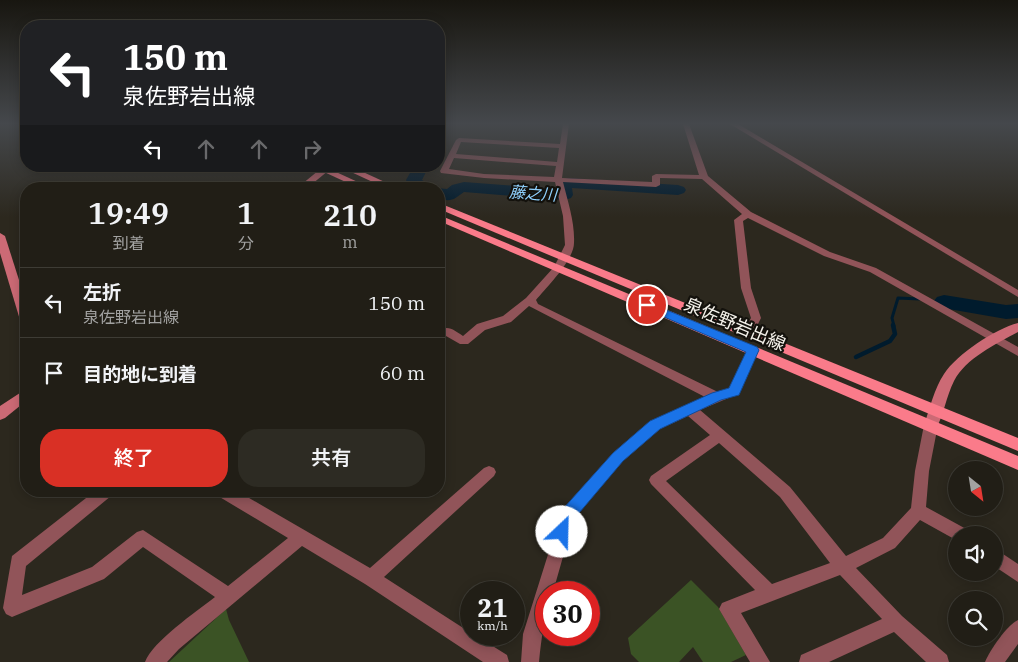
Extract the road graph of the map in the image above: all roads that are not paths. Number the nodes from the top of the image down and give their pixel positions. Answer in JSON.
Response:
{"nodes":[{"id":1,"x":561,"y":155,"type":"edge"},
{"id":2,"x":696,"y":155,"type":"edge"},
{"id":3,"x":785,"y":155,"type":"edge"},
{"id":4,"x":451,"y":156,"type":"joint"},
{"id":5,"x":559,"y":164,"type":"junction"},
{"id":6,"x":445,"y":169,"type":"edge"},
{"id":7,"x":445,"y":171,"type":"edge"},
{"id":8,"x":322,"y":172,"type":"edge"},
{"id":9,"x":335,"y":172,"type":"edge"},
{"id":10,"x":356,"y":172,"type":"edge"},
{"id":11,"x":704,"y":178,"type":"junction"},
{"id":12,"x":558,"y":180,"type":"junction"},
{"id":13,"x":309,"y":182,"type":"edge"},
{"id":14,"x":355,"y":182,"type":"edge"},
{"id":15,"x":380,"y":182,"type":"edge"},
{"id":16,"x":445,"y":209,"type":"edge"},
{"id":17,"x":748,"y":214,"type":"junction"},
{"id":18,"x":445,"y":220,"type":"edge"},
{"id":19,"x":0,"y":236,"type":"edge"},
{"id":20,"x":561,"y":263,"type":"junction"},
{"id":21,"x":1018,"y":294,"type":"edge"},
{"id":22,"x":20,"y":298,"type":"edge"},
{"id":23,"x":530,"y":300,"type":"junction"},
{"id":24,"x":1018,"y":327,"type":"edge"},
{"id":25,"x":445,"y":332,"type":"edge"},
{"id":26,"x":748,"y":333,"type":"junction"},
{"id":27,"x":995,"y":339,"type":"junction"},
{"id":28,"x":753,"y":350,"type":"junction"},
{"id":29,"x":1018,"y":352,"type":"edge"},
{"id":30,"x":716,"y":397,"type":"junction"},
{"id":31,"x":20,"y":399,"type":"edge"},
{"id":32,"x":689,"y":409,"type":"junction"},
{"id":33,"x":937,"y":410,"type":"junction"},
{"id":34,"x":0,"y":414,"type":"edge"},
{"id":35,"x":930,"y":425,"type":"junction"},
{"id":36,"x":719,"y":436,"type":"junction"},
{"id":37,"x":1018,"y":445,"type":"edge"},
{"id":38,"x":1018,"y":463,"type":"edge"},
{"id":39,"x":489,"y":472,"type":"dead end"},
{"id":40,"x":99,"y":497,"type":"edge"},
{"id":41,"x":233,"y":497,"type":"edge"},
{"id":42,"x":918,"y":512,"type":"junction"},
{"id":43,"x":948,"y":528,"type":"edge"},
{"id":44,"x":301,"y":537,"type":"junction"},
{"id":45,"x":1003,"y":563,"type":"edge"},
{"id":46,"x":843,"y":566,"type":"junction"},
{"id":47,"x":1018,"y":574,"type":"edge"},
{"id":48,"x":371,"y":578,"type":"junction"},
{"id":49,"x":768,"y":594,"type":"junction"},
{"id":50,"x":229,"y":597,"type":"junction"},
{"id":51,"x":896,"y":622,"type":"junction"},
{"id":52,"x":1018,"y":629,"type":"edge"},
{"id":53,"x":154,"y":662,"type":"edge"},
{"id":54,"x":500,"y":662,"type":"edge"},
{"id":55,"x":530,"y":662,"type":"edge"},
{"id":56,"x":761,"y":662,"type":"edge"},
{"id":57,"x":808,"y":662,"type":"edge"},
{"id":58,"x":940,"y":662,"type":"edge"},
{"id":59,"x":994,"y":662,"type":"edge"}],
"edges":[{"from":1,"to":5,"type":"street"},
{"from":2,"to":11,"type":"street"},
{"from":3,"to":21,"type":"street"},
{"from":4,"to":5,"type":"street"},
{"from":4,"to":6,"type":"street"},
{"from":5,"to":12,"type":"street"},
{"from":7,"to":12,"type":"street"},
{"from":8,"to":13,"type":"street"},
{"from":9,"to":14,"type":"main road"},
{"from":10,"to":15,"type":"main road"},
{"from":11,"to":12,"type":"street"},
{"from":11,"to":17,"type":"street"},
{"from":12,"to":20,"type":"street"},
{"from":16,"to":20,"type":"main road","name":"泉佐野岩出線"},
{"from":17,"to":26,"type":"street"},
{"from":17,"to":27,"type":"street"},
{"from":18,"to":20,"type":"main road","name":"泉佐野岩出線"},
{"from":19,"to":22,"type":"street"},
{"from":20,"to":23,"type":"street"},
{"from":20,"to":26,"type":"main road","name":"泉佐野岩出線"},
{"from":20,"to":28,"type":"main road","name":"泉佐野岩出線"},
{"from":23,"to":25,"type":"street"},
{"from":23,"to":30,"type":"street"},
{"from":24,"to":27,"type":"street"},
{"from":26,"to":33,"type":"main road","name":"泉佐野岩出線"},
{"from":27,"to":29,"type":"street"},
{"from":27,"to":33,"type":"street"},
{"from":28,"to":30,"type":"street"},
{"from":28,"to":35,"type":"main road","name":"泉佐野岩出線"},
{"from":30,"to":32,"type":"street"},
{"from":31,"to":34,"type":"street"},
{"from":32,"to":36,"type":"street"},
{"from":32,"to":55,"type":"street"},
{"from":33,"to":35,"type":"street"},
{"from":33,"to":37,"type":"main road","name":"泉佐野岩出線"},
{"from":35,"to":38,"type":"main road","name":"泉佐野岩出線"},
{"from":35,"to":42,"type":"street"},
{"from":36,"to":46,"type":"street"},
{"from":36,"to":49,"type":"street"},
{"from":39,"to":48,"type":"street"},
{"from":40,"to":50,"type":"street"},
{"from":41,"to":44,"type":"street"},
{"from":42,"to":43,"type":"street"},
{"from":42,"to":46,"type":"street"},
{"from":44,"to":48,"type":"street"},
{"from":44,"to":50,"type":"street"},
{"from":45,"to":47,"type":"street"},
{"from":46,"to":49,"type":"street"},
{"from":46,"to":51,"type":"street"},
{"from":48,"to":54,"type":"street"},
{"from":49,"to":56,"type":"street"},
{"from":50,"to":53,"type":"street"},
{"from":51,"to":57,"type":"street"},
{"from":51,"to":58,"type":"street"},
{"from":52,"to":59,"type":"street"}]}
